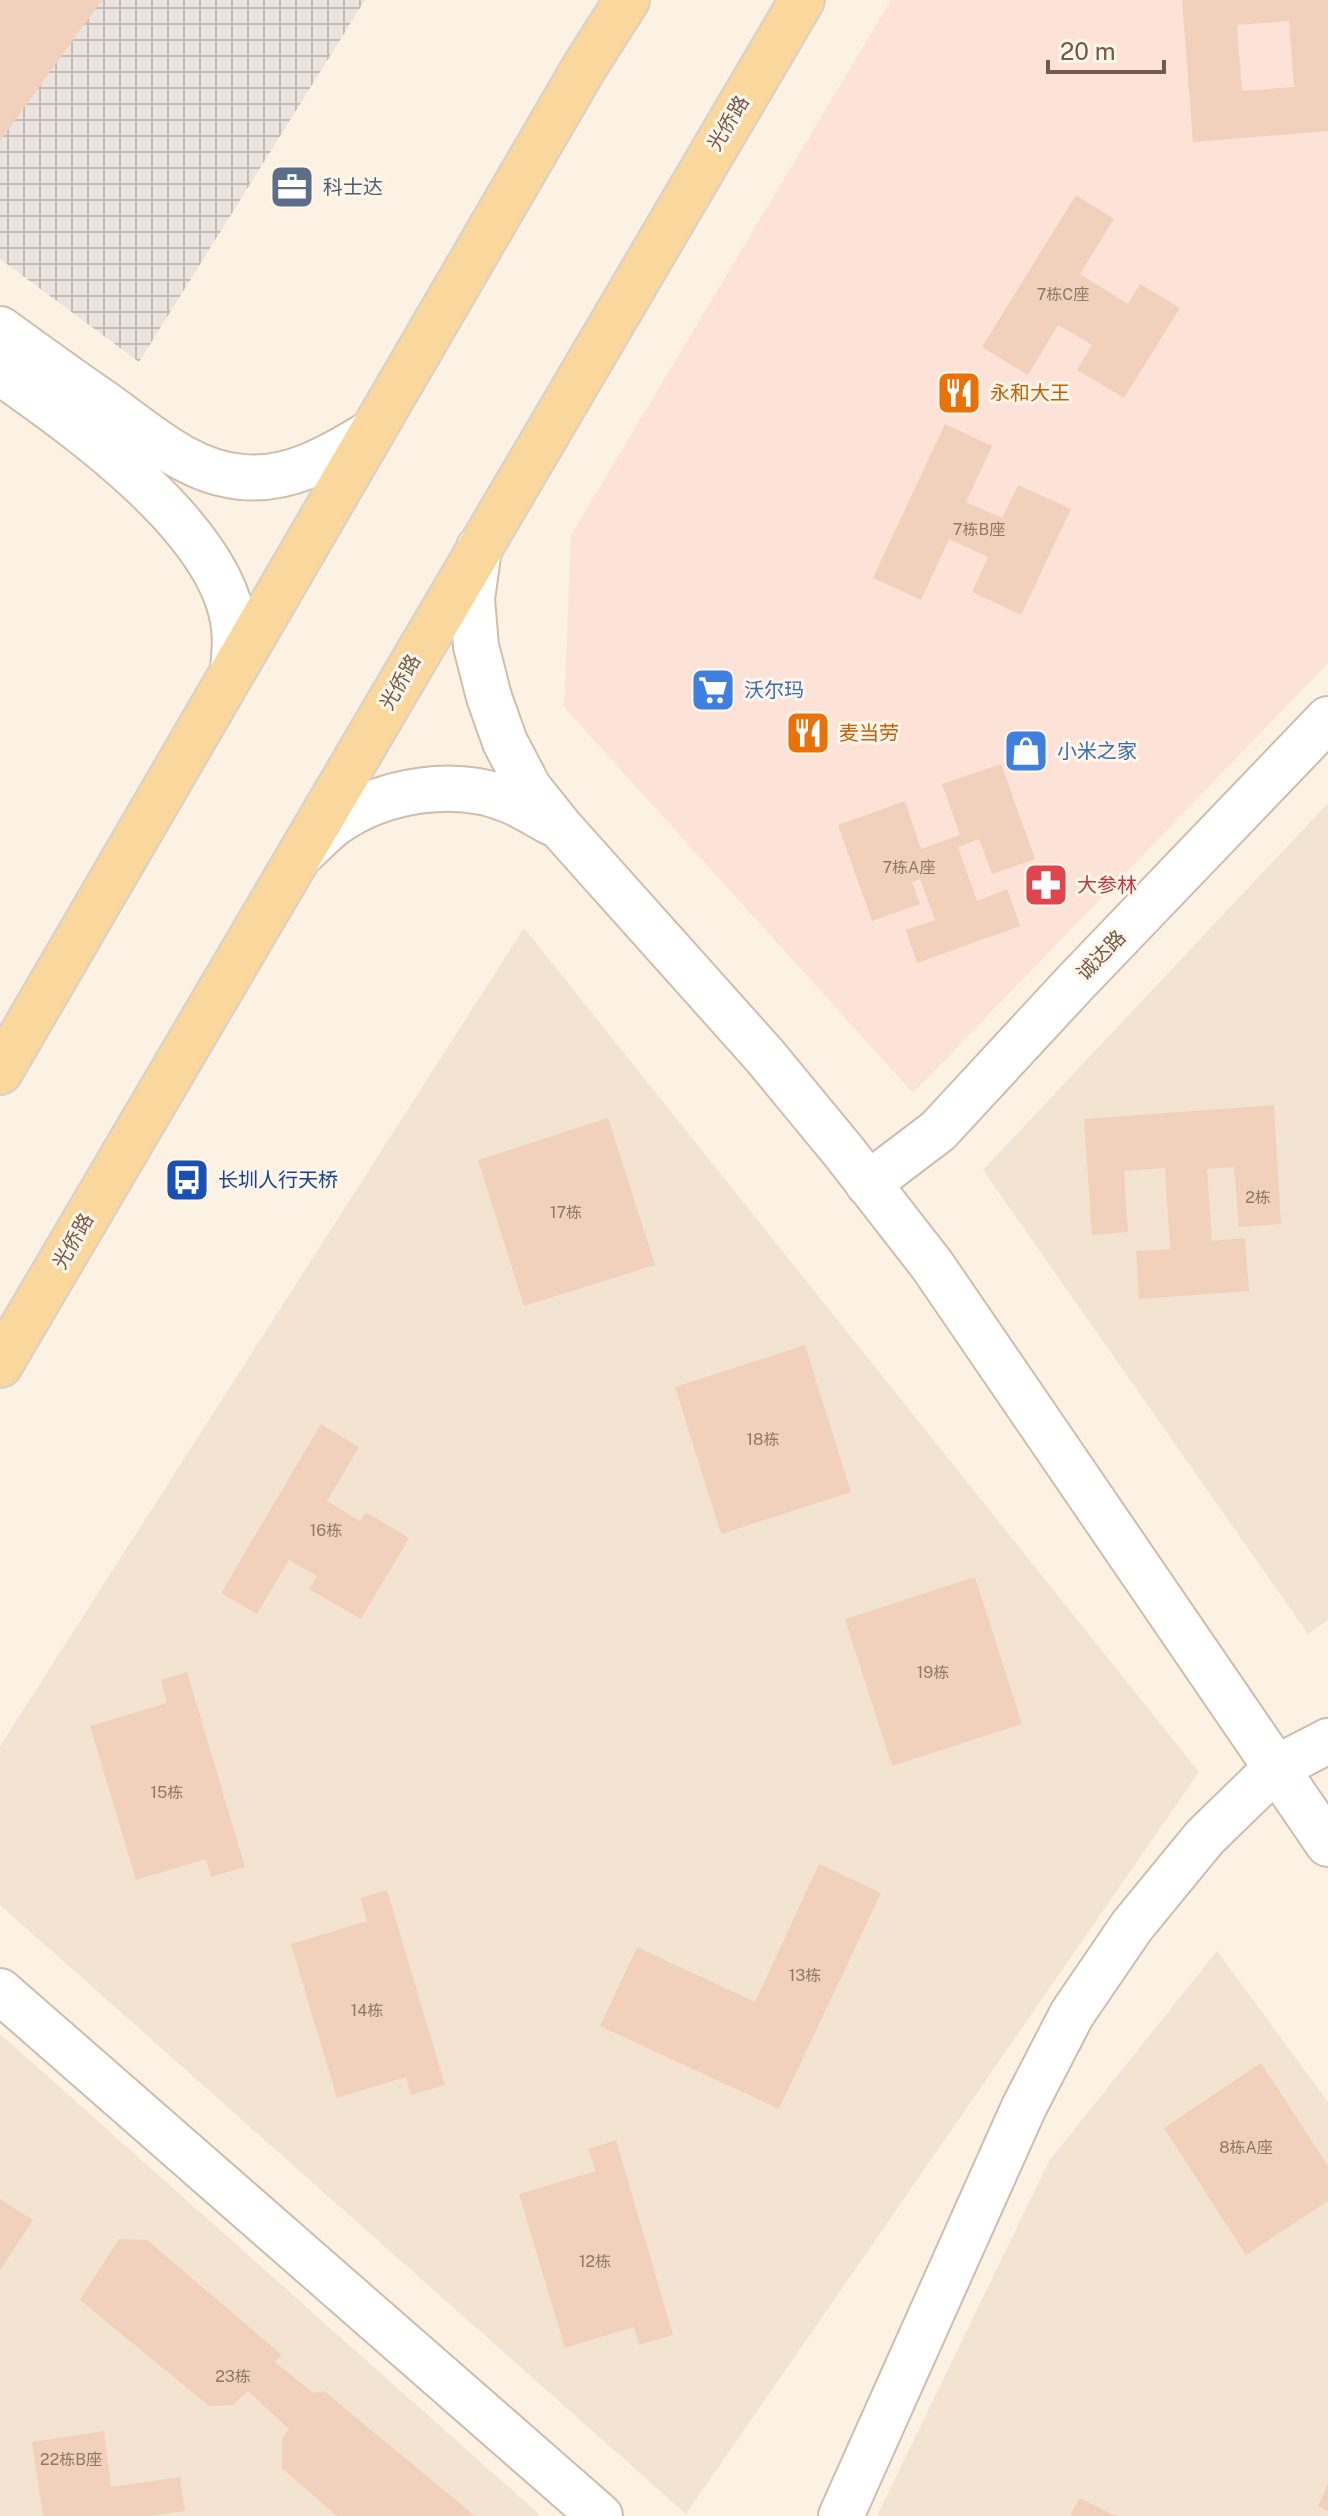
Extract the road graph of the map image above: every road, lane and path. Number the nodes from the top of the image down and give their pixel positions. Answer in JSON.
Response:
{"nodes":[{"id":1,"x":627,"y":0,"type":"edge"},
{"id":2,"x":802,"y":0,"type":"edge"},
{"id":3,"x":0,"y":329,"type":"edge"},
{"id":4,"x":0,"y":372,"type":"edge"},
{"id":5,"x":372,"y":432,"type":"junction"},
{"id":6,"x":479,"y":548,"type":"junction"},
{"id":7,"x":233,"y":670,"type":"junction"},
{"id":8,"x":1328,"y":719,"type":"edge"},
{"id":9,"x":561,"y":828,"type":"junction"},
{"id":10,"x":297,"y":858,"type":"junction"},
{"id":11,"x":0,"y":1072,"type":"edge"},
{"id":12,"x":868,"y":1184,"type":"junction"},
{"id":13,"x":0,"y":1365,"type":"edge"},
{"id":14,"x":1328,"y":1741,"type":"edge"},
{"id":15,"x":1276,"y":1768,"type":"junction"},
{"id":16,"x":1328,"y":1844,"type":"edge"},
{"id":17,"x":0,"y":1991,"type":"edge"},
{"id":18,"x":600,"y":2516,"type":"edge"},
{"id":19,"x":841,"y":2516,"type":"edge"}],
"edges":[{"from":1,"to":5,"type":"main road"},
{"from":2,"to":6,"type":"main road","name":"光侨路"},
{"from":3,"to":5,"type":"street"},
{"from":4,"to":7,"type":"street"},
{"from":5,"to":7,"type":"main road"},
{"from":6,"to":9,"type":"street"},
{"from":6,"to":10,"type":"main road","name":"光侨路"},
{"from":7,"to":11,"type":"main road"},
{"from":8,"to":12,"type":"street","name":"诚达路"},
{"from":9,"to":10,"type":"street"},
{"from":9,"to":12,"type":"street"},
{"from":10,"to":13,"type":"main road","name":"光侨路"},
{"from":12,"to":15,"type":"street"},
{"from":14,"to":15,"type":"street"},
{"from":15,"to":16,"type":"street"},
{"from":15,"to":19,"type":"street"},
{"from":17,"to":18,"type":"street"}]}
